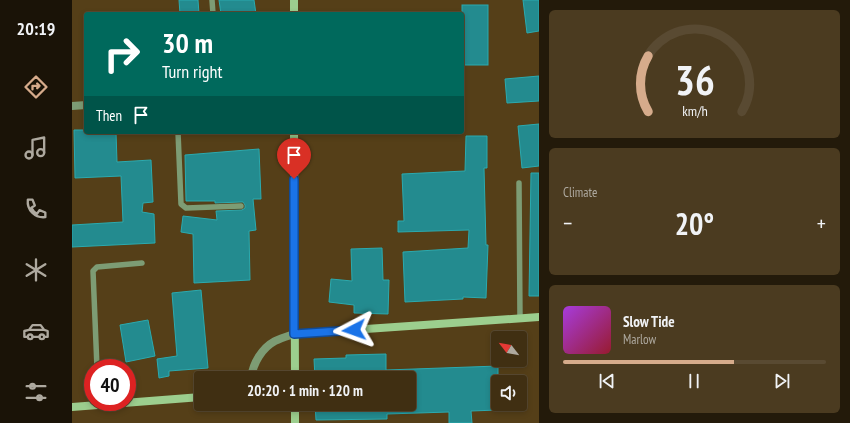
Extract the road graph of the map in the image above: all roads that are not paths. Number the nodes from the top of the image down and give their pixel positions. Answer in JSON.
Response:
{"nodes":[{"id":1,"x":212,"y":0,"type":"edge"},
{"id":2,"x":294,"y":0,"type":"edge"},
{"id":3,"x":213,"y":12,"type":"edge"},
{"id":4,"x":294,"y":12,"type":"edge"},
{"id":5,"x":84,"y":105,"type":"edge"},
{"id":6,"x":72,"y":106,"type":"edge"},
{"id":7,"x":178,"y":134,"type":"edge"},
{"id":8,"x":294,"y":134,"type":"edge"},
{"id":9,"x":519,"y":183,"type":"dead end"},
{"id":10,"x":241,"y":206,"type":"dead end"},
{"id":11,"x":142,"y":263,"type":"dead end"},
{"id":12,"x":539,"y":317,"type":"edge"},
{"id":13,"x":520,"y":318,"type":"junction"},
{"id":14,"x":294,"y":334,"type":"junction"},
{"id":15,"x":97,"y":359,"type":"edge"},
{"id":16,"x":252,"y":371,"type":"edge"},
{"id":17,"x":295,"y":371,"type":"edge"},
{"id":18,"x":194,"y":398,"type":"edge"},
{"id":19,"x":136,"y":402,"type":"edge"},
{"id":20,"x":84,"y":406,"type":"edge"},
{"id":21,"x":72,"y":407,"type":"edge"},
{"id":22,"x":295,"y":411,"type":"edge"},
{"id":23,"x":295,"y":423,"type":"edge"}],
"edges":[{"from":1,"to":3,"type":"lane"},
{"from":2,"to":4,"type":"street"},
{"from":5,"to":6,"type":"street"},
{"from":7,"to":10,"type":"lane"},
{"from":8,"to":14,"type":"street"},
{"from":9,"to":13,"type":"lane"},
{"from":11,"to":15,"type":"lane"},
{"from":12,"to":13,"type":"street"},
{"from":13,"to":14,"type":"street"},
{"from":14,"to":16,"type":"street"},
{"from":14,"to":17,"type":"street"},
{"from":18,"to":19,"type":"street"},
{"from":20,"to":21,"type":"street"},
{"from":22,"to":23,"type":"street"}]}
